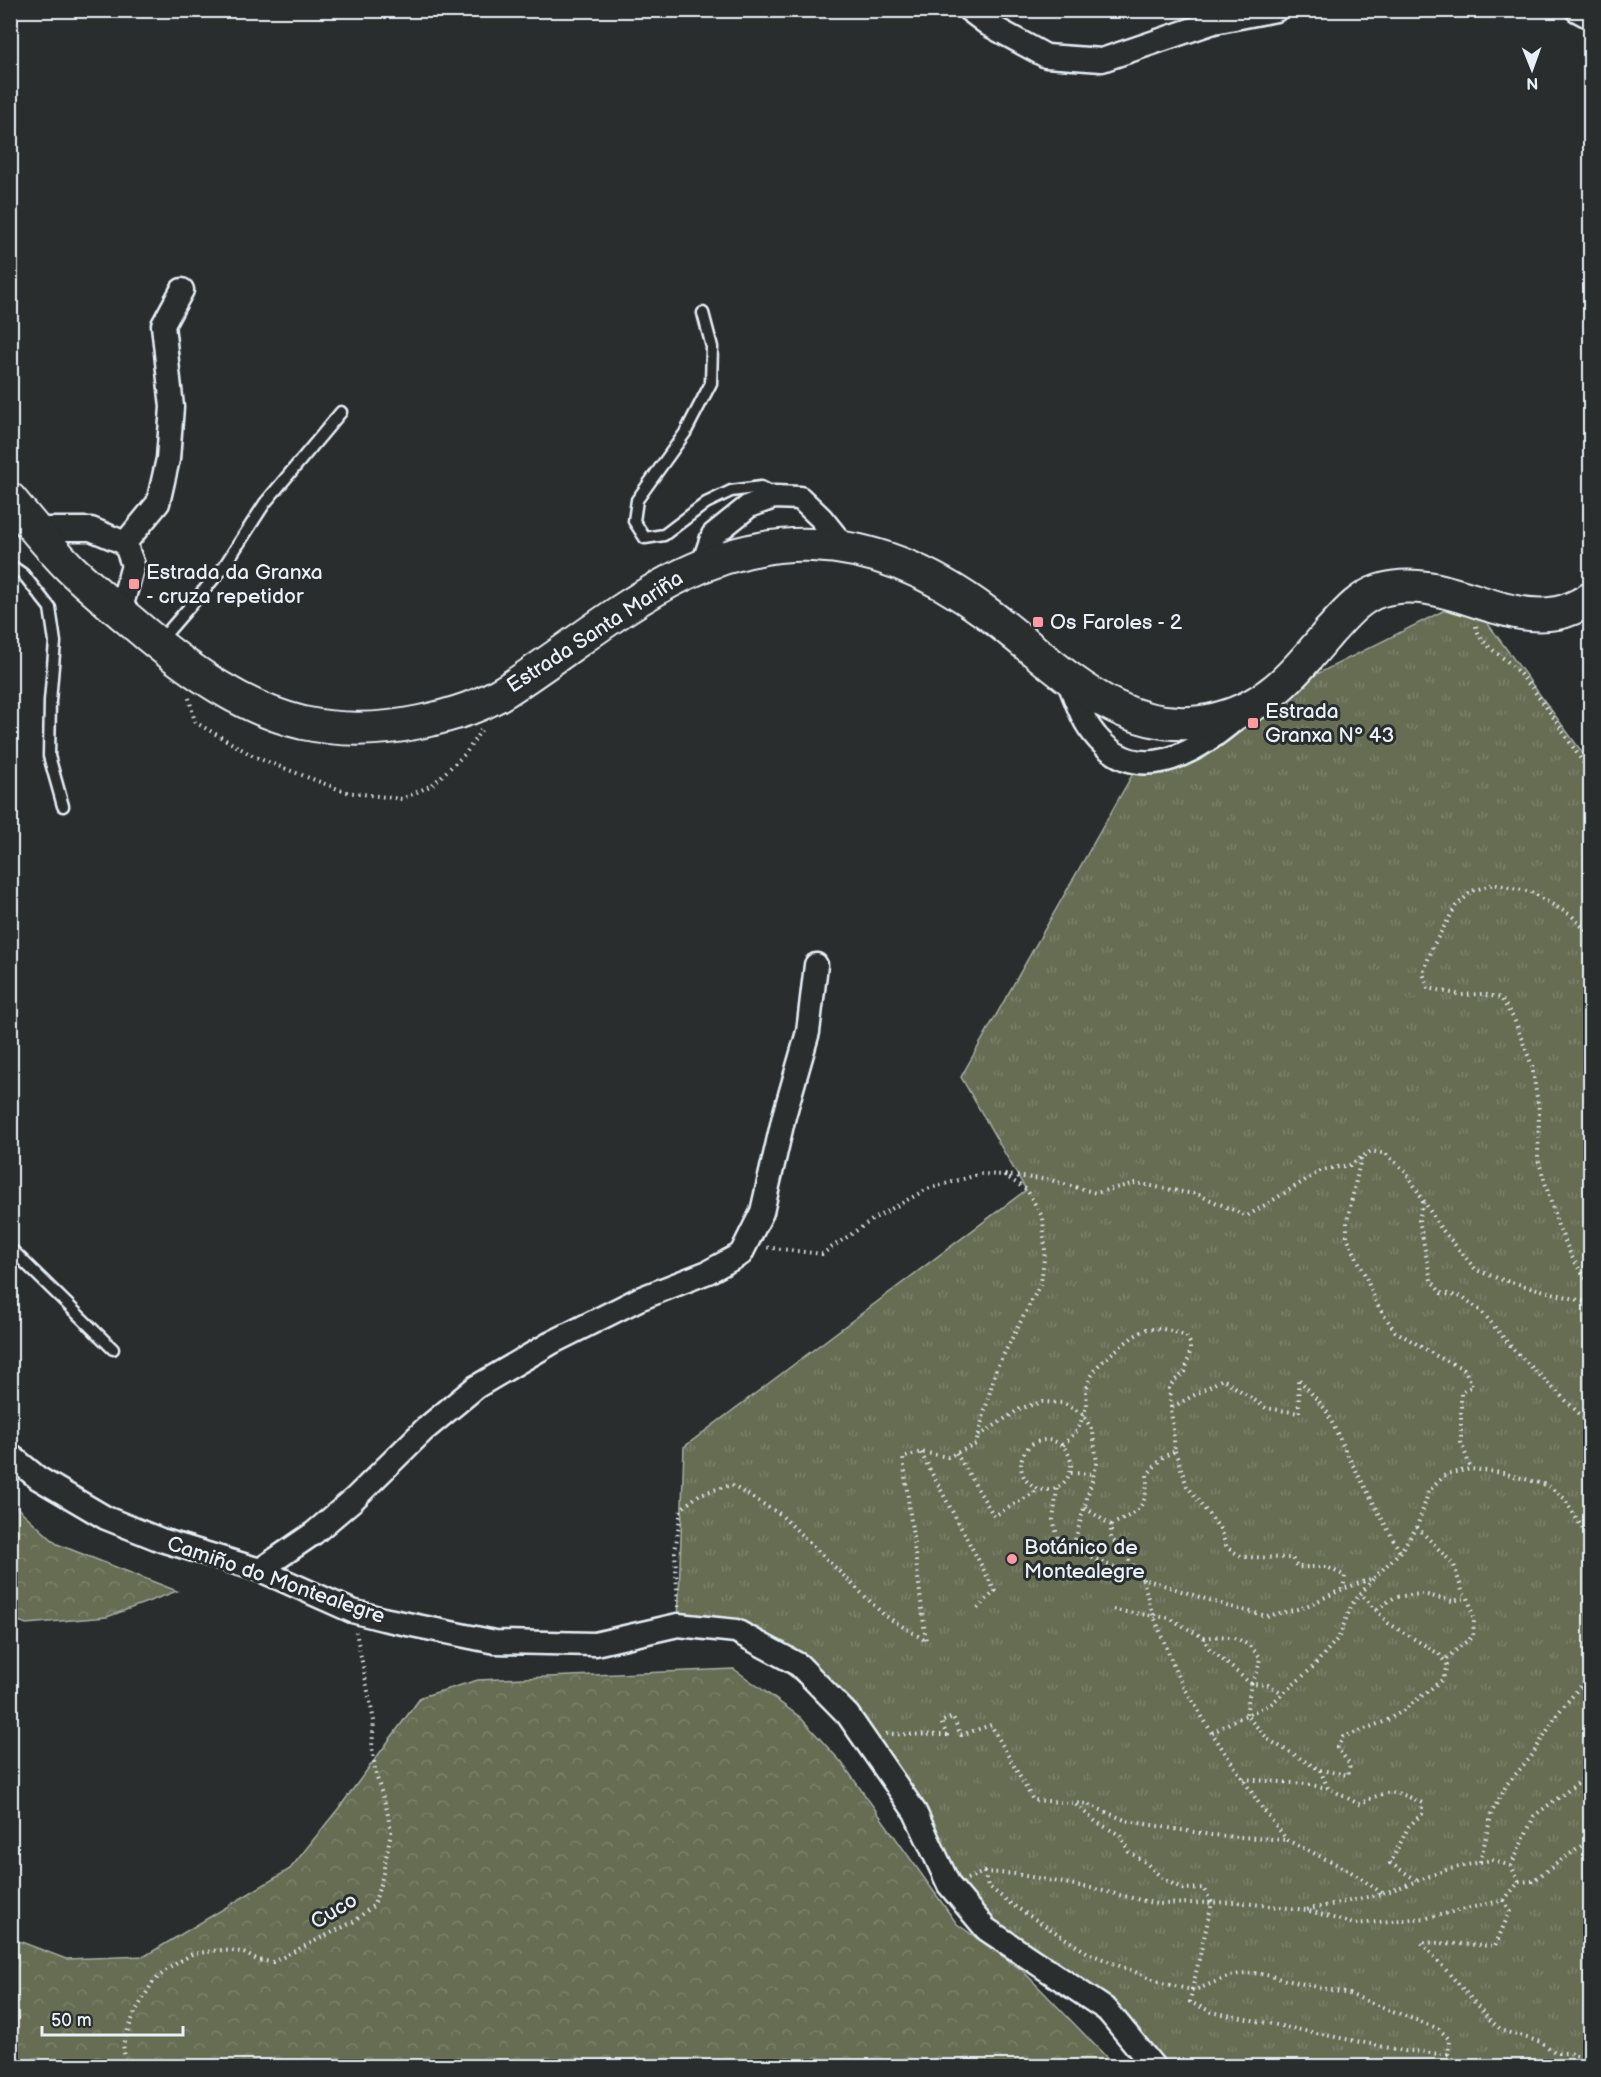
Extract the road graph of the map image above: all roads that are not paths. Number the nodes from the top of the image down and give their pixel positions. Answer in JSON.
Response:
{"nodes":[{"id":1,"x":969,"y":10,"type":"edge"},
{"id":2,"x":1276,"y":10,"type":"edge"},
{"id":3,"x":1577,"y":10,"type":"edge"},
{"id":4,"x":1590,"y":17,"type":"edge"},
{"id":5,"x":182,"y":290,"type":"dead end"},
{"id":6,"x":703,"y":313,"type":"dead end"},
{"id":7,"x":341,"y":412,"type":"dead end"},
{"id":8,"x":782,"y":498,"type":"junction"},
{"id":9,"x":10,"y":499,"type":"edge"},
{"id":10,"x":35,"y":529,"type":"junction"},
{"id":11,"x":125,"y":543,"type":"junction"},
{"id":12,"x":846,"y":549,"type":"junction"},
{"id":13,"x":703,"y":564,"type":"junction"},
{"id":14,"x":10,"y":565,"type":"edge"},
{"id":15,"x":1590,"y":599,"type":"edge"},
{"id":16,"x":120,"y":612,"type":"junction"},
{"id":17,"x":157,"y":643,"type":"junction"},
{"id":18,"x":1066,"y":676,"type":"junction"},
{"id":19,"x":1249,"y":707,"type":"junction"},
{"id":20,"x":63,"y":806,"type":"dead end"},
{"id":21,"x":816,"y":965,"type":"dead end"},
{"id":22,"x":10,"y":1248,"type":"edge"},
{"id":23,"x":113,"y":1349,"type":"dead end"},
{"id":24,"x":10,"y":1455,"type":"edge"},
{"id":25,"x":260,"y":1570,"type":"junction"},
{"id":26,"x":1154,"y":2067,"type":"edge"}],
"edges":[{"from":1,"to":2,"type":"street"},
{"from":3,"to":4,"type":"street"},
{"from":5,"to":11,"type":"street"},
{"from":6,"to":8,"type":"lane"},
{"from":7,"to":17,"type":"lane"},
{"from":8,"to":12,"type":"street"},
{"from":8,"to":13,"type":"street"},
{"from":9,"to":10,"type":"main road","name":"Estrada Santa Mariña"},
{"from":10,"to":11,"type":"street"},
{"from":10,"to":16,"type":"main road","name":"Estrada Santa Mariña"},
{"from":11,"to":16,"type":"street"},
{"from":12,"to":13,"type":"main road","name":"Estrada Santa Mariña"},
{"from":12,"to":18,"type":"main road","name":"Estrada Santa Mariña"},
{"from":13,"to":17,"type":"main road","name":"Estrada Santa Mariña"},
{"from":14,"to":20,"type":"lane"},
{"from":15,"to":19,"type":"main road","name":"Estrada Santa Mariña"},
{"from":16,"to":17,"type":"main road","name":"Estrada Santa Mariña"},
{"from":18,"to":19,"type":"main road","name":"Estrada Santa Mariña"},
{"from":18,"to":19,"type":"street"},
{"from":21,"to":25,"type":"street"},
{"from":22,"to":23,"type":"lane"},
{"from":24,"to":25,"type":"street","name":"Camiño do Montealegre"},
{"from":25,"to":26,"type":"street","name":"Camiño do Montealegre"}]}
